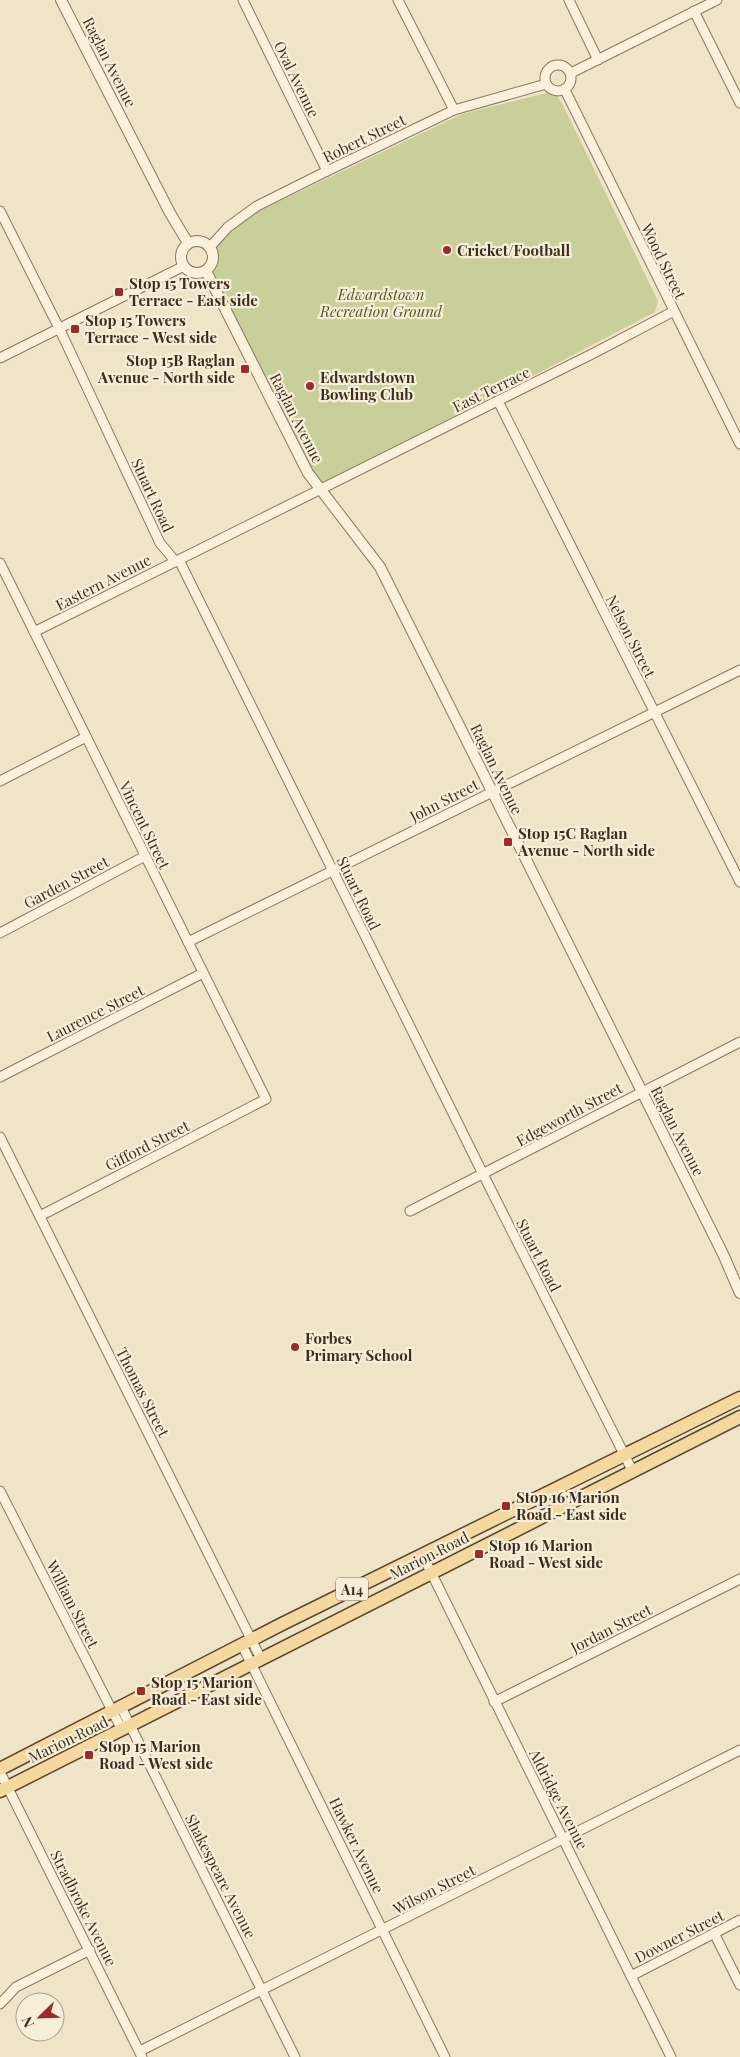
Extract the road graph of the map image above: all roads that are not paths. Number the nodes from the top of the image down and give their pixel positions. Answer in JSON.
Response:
{"nodes":[{"id":1,"x":61,"y":0,"type":"edge"},
{"id":2,"x":243,"y":0,"type":"edge"},
{"id":3,"x":398,"y":0,"type":"edge"},
{"id":4,"x":568,"y":0,"type":"edge"},
{"id":5,"x":717,"y":0,"type":"edge"},
{"id":6,"x":694,"y":11,"type":"junction"},
{"id":7,"x":598,"y":60,"type":"junction"},
{"id":8,"x":570,"y":73,"type":"junction"},
{"id":9,"x":546,"y":84,"type":"junction"},
{"id":10,"x":565,"y":90,"type":"junction"},
{"id":11,"x":740,"y":103,"type":"edge"},
{"id":12,"x":454,"y":110,"type":"junction"},
{"id":13,"x":327,"y":171,"type":"junction"},
{"id":14,"x":0,"y":211,"type":"edge"},
{"id":15,"x":188,"y":243,"type":"junction"},
{"id":16,"x":210,"y":247,"type":"junction"},
{"id":17,"x":184,"y":266,"type":"junction"},
{"id":18,"x":206,"y":270,"type":"junction"},
{"id":19,"x":674,"y":311,"type":"junction"},
{"id":20,"x":59,"y":328,"type":"junction"},
{"id":21,"x":0,"y":358,"type":"edge"},
{"id":22,"x":498,"y":402,"type":"junction"},
{"id":23,"x":740,"y":444,"type":"edge"},
{"id":24,"x":320,"y":490,"type":"junction"},
{"id":25,"x":175,"y":561,"type":"junction"},
{"id":26,"x":0,"y":563,"type":"edge"},
{"id":27,"x":34,"y":632,"type":"junction"},
{"id":28,"x":740,"y":670,"type":"edge"},
{"id":29,"x":655,"y":713,"type":"junction"},
{"id":30,"x":86,"y":737,"type":"junction"},
{"id":31,"x":0,"y":781,"type":"edge"},
{"id":32,"x":491,"y":792,"type":"junction"},
{"id":33,"x":145,"y":856,"type":"junction"},
{"id":34,"x":333,"y":871,"type":"junction"},
{"id":35,"x":740,"y":882,"type":"edge"},
{"id":36,"x":0,"y":933,"type":"edge"},
{"id":37,"x":188,"y":942,"type":"junction"},
{"id":38,"x":203,"y":974,"type":"junction"},
{"id":39,"x":740,"y":1042,"type":"edge"},
{"id":40,"x":0,"y":1077,"type":"edge"},
{"id":41,"x":641,"y":1092,"type":"junction"},
{"id":42,"x":266,"y":1099,"type":"joint"},
{"id":43,"x":0,"y":1137,"type":"edge"},
{"id":44,"x":483,"y":1174,"type":"junction"},
{"id":45,"x":410,"y":1211,"type":"dead end"},
{"id":46,"x":40,"y":1216,"type":"junction"},
{"id":47,"x":740,"y":1293,"type":"edge"},
{"id":48,"x":740,"y":1398,"type":"edge"},
{"id":49,"x":739,"y":1419,"type":"edge"},
{"id":50,"x":624,"y":1455,"type":"junction"},
{"id":51,"x":633,"y":1472,"type":"junction"},
{"id":52,"x":0,"y":1491,"type":"edge"},
{"id":53,"x":422,"y":1554,"type":"junction"},
{"id":54,"x":430,"y":1573,"type":"junction"},
{"id":55,"x":740,"y":1579,"type":"edge"},
{"id":56,"x":247,"y":1642,"type":"junction"},
{"id":57,"x":257,"y":1661,"type":"junction"},
{"id":58,"x":494,"y":1702,"type":"junction"},
{"id":59,"x":116,"y":1709,"type":"junction"},
{"id":60,"x":126,"y":1728,"type":"junction"},
{"id":61,"x":740,"y":1750,"type":"edge"},
{"id":62,"x":0,"y":1770,"type":"edge"},
{"id":63,"x":4,"y":1789,"type":"edge"},
{"id":64,"x":564,"y":1840,"type":"junction"},
{"id":65,"x":740,"y":1920,"type":"edge"},
{"id":66,"x":384,"y":1930,"type":"junction"},
{"id":67,"x":714,"y":1933,"type":"junction"},
{"id":68,"x":90,"y":1950,"type":"junction"},
{"id":69,"x":631,"y":1976,"type":"junction"},
{"id":70,"x":740,"y":1984,"type":"edge"},
{"id":71,"x":262,"y":1990,"type":"junction"},
{"id":72,"x":0,"y":2004,"type":"edge"},
{"id":73,"x":141,"y":2054,"type":"edge"},
{"id":74,"x":296,"y":2057,"type":"edge"},
{"id":75,"x":445,"y":2057,"type":"edge"},
{"id":76,"x":671,"y":2057,"type":"edge"}],
"edges":[{"from":1,"to":15,"type":"street","name":"Raglan Avenue"},
{"from":2,"to":13,"type":"street","name":"Oval Avenue"},
{"from":3,"to":12,"type":"street"},
{"from":4,"to":7,"type":"street"},
{"from":5,"to":6,"type":"street"},
{"from":6,"to":7,"type":"street"},
{"from":6,"to":11,"type":"street"},
{"from":7,"to":8,"type":"street"},
{"from":8,"to":9,"type":"street"},
{"from":8,"to":10,"type":"street"},
{"from":9,"to":10,"type":"street"},
{"from":9,"to":12,"type":"street","name":"Robert Street"},
{"from":10,"to":19,"type":"street","name":"Wood Street"},
{"from":12,"to":13,"type":"street","name":"Robert Street"},
{"from":13,"to":16,"type":"street","name":"Robert Street"},
{"from":14,"to":20,"type":"street","name":"Stuart Road"},
{"from":15,"to":16,"type":"street"},
{"from":15,"to":17,"type":"street"},
{"from":16,"to":18,"type":"street"},
{"from":17,"to":18,"type":"street"},
{"from":17,"to":20,"type":"street"},
{"from":18,"to":24,"type":"street","name":"Raglan Avenue"},
{"from":19,"to":22,"type":"street","name":"East Terrace"},
{"from":19,"to":23,"type":"street","name":"Wood Street"},
{"from":20,"to":21,"type":"street"},
{"from":20,"to":25,"type":"street","name":"Stuart Road"},
{"from":22,"to":24,"type":"street","name":"East Terrace"},
{"from":22,"to":29,"type":"street","name":"Nelson Street"},
{"from":24,"to":25,"type":"street","name":"Eastern Avenue"},
{"from":24,"to":32,"type":"street","name":"Raglan Avenue"},
{"from":25,"to":27,"type":"street","name":"Eastern Avenue"},
{"from":25,"to":34,"type":"street","name":"Stuart Road"},
{"from":26,"to":27,"type":"street","name":"Vincent Street"},
{"from":27,"to":30,"type":"street","name":"Vincent Street"},
{"from":28,"to":29,"type":"street","name":"John Street"},
{"from":29,"to":32,"type":"street","name":"John Street"},
{"from":29,"to":35,"type":"street","name":"Nelson Street"},
{"from":30,"to":31,"type":"street"},
{"from":30,"to":33,"type":"street","name":"Vincent Street"},
{"from":32,"to":34,"type":"street","name":"John Street"},
{"from":32,"to":41,"type":"street","name":"Raglan Avenue"},
{"from":33,"to":36,"type":"street","name":"Garden Street"},
{"from":33,"to":37,"type":"street","name":"Vincent Street"},
{"from":34,"to":37,"type":"street","name":"John Street"},
{"from":34,"to":44,"type":"street","name":"Stuart Road"},
{"from":37,"to":38,"type":"street","name":"Vincent Street"},
{"from":38,"to":40,"type":"street","name":"Laurence Street"},
{"from":38,"to":42,"type":"street","name":"Vincent Street"},
{"from":39,"to":41,"type":"street","name":"Edgeworth Street"},
{"from":41,"to":44,"type":"street","name":"Edgeworth Street"},
{"from":41,"to":47,"type":"street","name":"Raglan Avenue"},
{"from":42,"to":46,"type":"street","name":"Gifford Street"},
{"from":43,"to":46,"type":"street","name":"Thomas Street"},
{"from":44,"to":45,"type":"street","name":"Edgeworth Street"},
{"from":44,"to":50,"type":"street","name":"Stuart Road"},
{"from":46,"to":56,"type":"street","name":"Thomas Street"},
{"from":48,"to":50,"type":"main road","name":"Marion Road","number":"A14"},
{"from":49,"to":51,"type":"main road","name":"Marion Road","number":"A14"},
{"from":50,"to":51,"type":"street","name":"Stuart Road"},
{"from":50,"to":53,"type":"main road","name":"Marion Road","number":"A14"},
{"from":51,"to":54,"type":"main road","name":"Marion Road","number":"A14"},
{"from":52,"to":59,"type":"street","name":"William Street"},
{"from":53,"to":54,"type":"street","name":"Aldridge Avenue"},
{"from":53,"to":56,"type":"main road","name":"Marion Road","number":"A14"},
{"from":54,"to":57,"type":"main road","name":"Marion Road","number":"A14"},
{"from":54,"to":58,"type":"street","name":"Aldridge Avenue"},
{"from":55,"to":58,"type":"street","name":"Jordan Street"},
{"from":56,"to":57,"type":"street","name":"Thomas Street"},
{"from":56,"to":59,"type":"main road","name":"Marion Road","number":"A14"},
{"from":57,"to":60,"type":"main road","name":"Marion Road","number":"A14"},
{"from":57,"to":66,"type":"street","name":"Hawker Avenue"},
{"from":58,"to":64,"type":"street","name":"Aldridge Avenue"},
{"from":59,"to":60,"type":"street","name":"William Street"},
{"from":59,"to":62,"type":"main road","name":"Marion Road","number":"A14"},
{"from":60,"to":63,"type":"main road","name":"Marion Road","number":"A14"},
{"from":60,"to":71,"type":"street","name":"Shakespeare Avenue"},
{"from":61,"to":64,"type":"street","name":"Wilson Street"},
{"from":62,"to":63,"type":"street","name":"Stradbroke Avenue"},
{"from":63,"to":68,"type":"street","name":"Stradbroke Avenue"},
{"from":64,"to":66,"type":"street","name":"Wilson Street"},
{"from":64,"to":69,"type":"street","name":"Aldridge Avenue"},
{"from":65,"to":67,"type":"street","name":"Downer Street"},
{"from":66,"to":71,"type":"street","name":"Wilson Street"},
{"from":66,"to":75,"type":"street","name":"Hawker Avenue"},
{"from":67,"to":69,"type":"street","name":"Downer Street"},
{"from":67,"to":70,"type":"street"},
{"from":68,"to":72,"type":"street"},
{"from":68,"to":73,"type":"street","name":"Stradbroke Avenue"},
{"from":69,"to":76,"type":"street","name":"Aldridge Avenue"},
{"from":71,"to":73,"type":"street","name":"Wilson Street"},
{"from":71,"to":74,"type":"street","name":"Shakespeare Avenue"}]}
